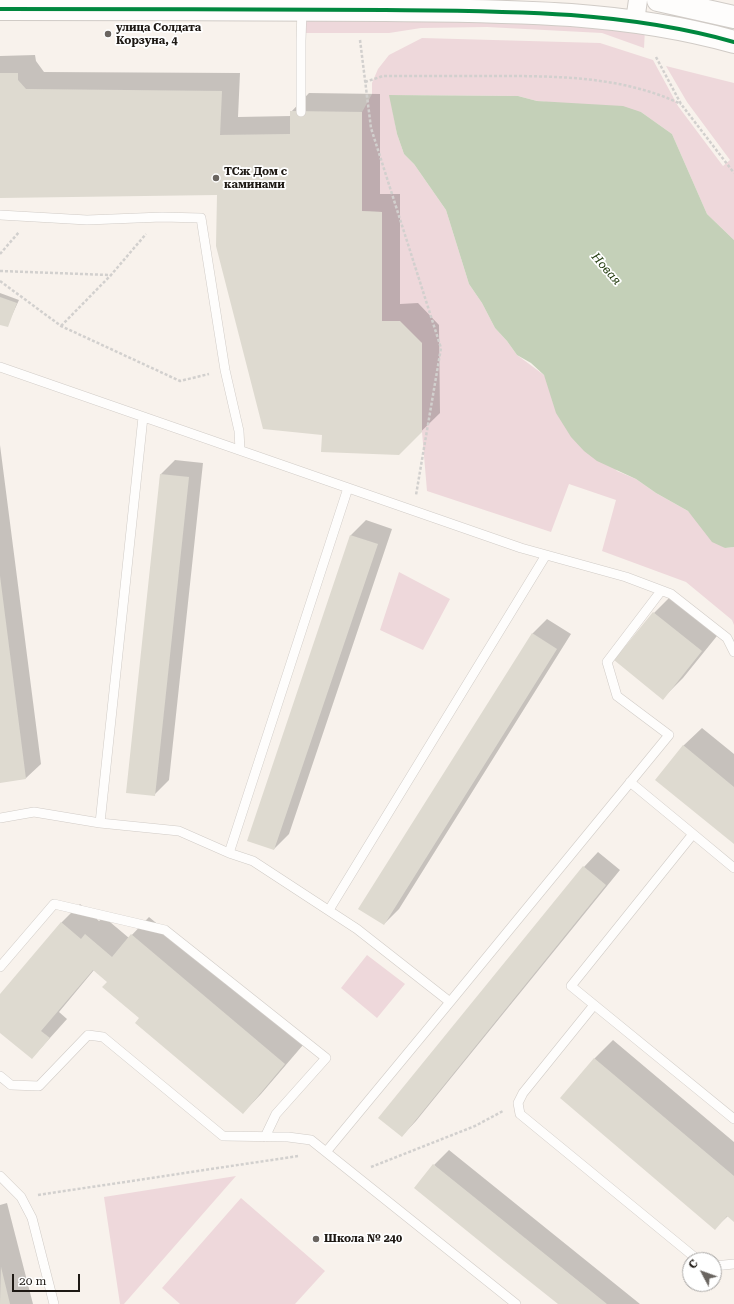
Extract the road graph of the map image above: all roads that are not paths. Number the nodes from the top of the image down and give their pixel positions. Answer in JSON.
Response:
{"nodes":[{"id":1,"x":658,"y":0,"type":"edge"},
{"id":2,"x":302,"y":5,"type":"edge"},
{"id":3,"x":0,"y":10,"type":"edge"},
{"id":4,"x":637,"y":10,"type":"edge"},
{"id":5,"x":734,"y":17,"type":"edge"},
{"id":6,"x":734,"y":42,"type":"edge"},
{"id":7,"x":301,"y":112,"type":"dead end"},
{"id":8,"x":0,"y":215,"type":"edge"},
{"id":9,"x":0,"y":366,"type":"edge"},
{"id":10,"x":143,"y":417,"type":"junction"},
{"id":11,"x":240,"y":450,"type":"junction"},
{"id":12,"x":348,"y":488,"type":"junction"},
{"id":13,"x":546,"y":555,"type":"junction"},
{"id":14,"x":661,"y":591,"type":"junction"},
{"id":15,"x":734,"y":652,"type":"edge"},
{"id":16,"x":630,"y":782,"type":"junction"},
{"id":17,"x":0,"y":818,"type":"edge"},
{"id":18,"x":100,"y":822,"type":"junction"},
{"id":19,"x":692,"y":834,"type":"junction"},
{"id":20,"x":229,"y":852,"type":"junction"},
{"id":21,"x":734,"y":868,"type":"edge"},
{"id":22,"x":329,"y":910,"type":"junction"},
{"id":23,"x":0,"y":967,"type":"edge"},
{"id":24,"x":450,"y":1002,"type":"junction"},
{"id":25,"x":594,"y":1005,"type":"junction"},
{"id":26,"x":0,"y":1076,"type":"edge"},
{"id":27,"x":734,"y":1119,"type":"edge"},
{"id":28,"x":265,"y":1137,"type":"junction"},
{"id":29,"x":326,"y":1152,"type":"junction"},
{"id":30,"x":0,"y":1176,"type":"edge"},
{"id":31,"x":688,"y":1252,"type":"edge"},
{"id":32,"x":734,"y":1264,"type":"edge"},
{"id":33,"x":722,"y":1265,"type":"edge"},
{"id":34,"x":54,"y":1304,"type":"edge"},
{"id":35,"x":516,"y":1304,"type":"edge"}],
"edges":[{"from":1,"to":5,"type":"street"},
{"from":2,"to":3,"type":"street"},
{"from":2,"to":4,"type":"street"},
{"from":2,"to":7,"type":"lane"},
{"from":4,"to":6,"type":"street"},
{"from":8,"to":11,"type":"lane"},
{"from":9,"to":10,"type":"lane"},
{"from":10,"to":11,"type":"lane"},
{"from":10,"to":18,"type":"lane"},
{"from":11,"to":12,"type":"lane"},
{"from":12,"to":13,"type":"lane"},
{"from":12,"to":20,"type":"lane"},
{"from":13,"to":14,"type":"lane"},
{"from":13,"to":22,"type":"lane"},
{"from":14,"to":15,"type":"lane"},
{"from":14,"to":16,"type":"lane"},
{"from":16,"to":19,"type":"lane"},
{"from":16,"to":24,"type":"lane"},
{"from":17,"to":18,"type":"lane"},
{"from":18,"to":20,"type":"lane"},
{"from":19,"to":21,"type":"lane"},
{"from":19,"to":25,"type":"lane"},
{"from":20,"to":22,"type":"lane"},
{"from":22,"to":24,"type":"lane"},
{"from":23,"to":28,"type":"lane"},
{"from":24,"to":29,"type":"lane"},
{"from":25,"to":27,"type":"lane"},
{"from":25,"to":31,"type":"lane"},
{"from":26,"to":28,"type":"lane"},
{"from":28,"to":29,"type":"lane"},
{"from":29,"to":35,"type":"lane"},
{"from":30,"to":34,"type":"lane"},
{"from":32,"to":33,"type":"lane"}]}
